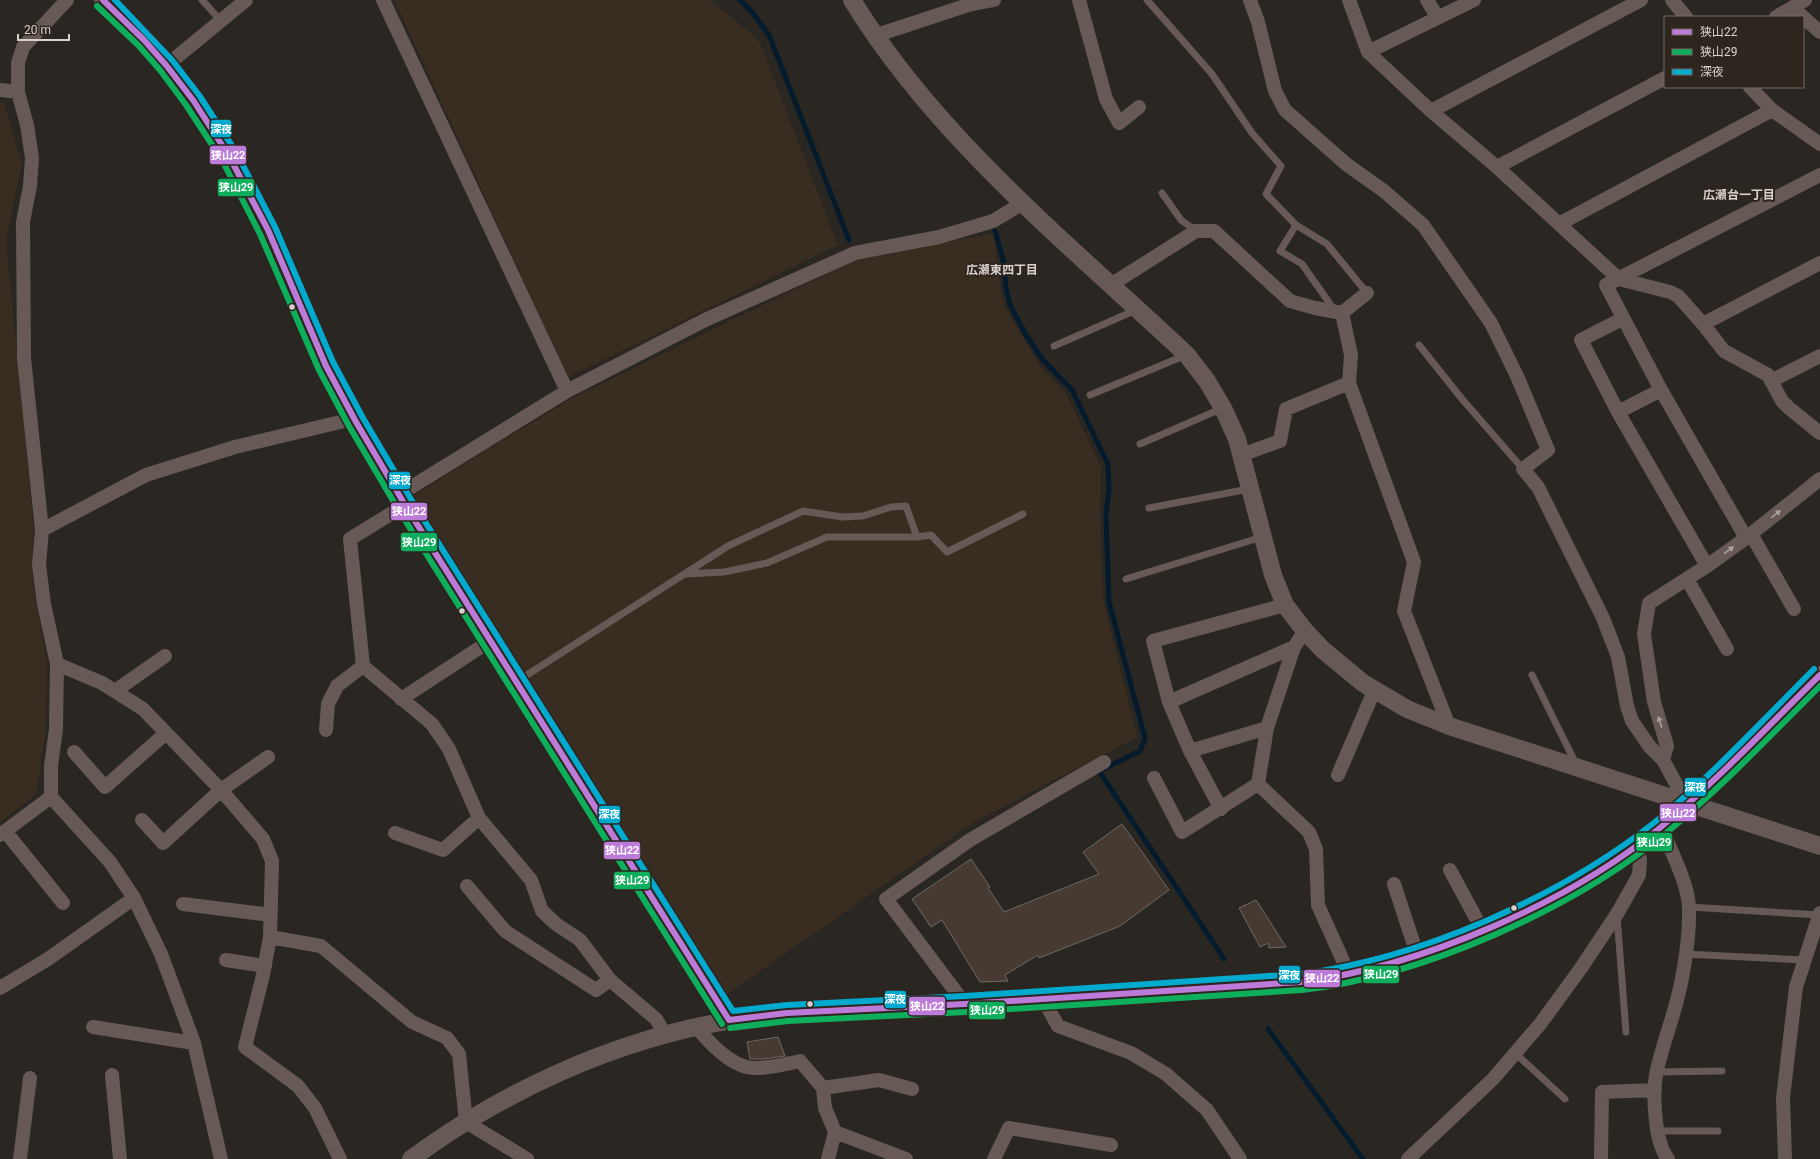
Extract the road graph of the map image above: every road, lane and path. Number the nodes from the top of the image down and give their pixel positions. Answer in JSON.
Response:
{"nodes":[{"id":1,"x":67,"y":0,"type":"edge"},
{"id":2,"x":103,"y":0,"type":"edge"},
{"id":3,"x":202,"y":0,"type":"edge"},
{"id":4,"x":246,"y":0,"type":"edge"},
{"id":5,"x":383,"y":0,"type":"edge"},
{"id":6,"x":852,"y":0,"type":"edge"},
{"id":7,"x":994,"y":0,"type":"edge"},
{"id":8,"x":1079,"y":0,"type":"edge"},
{"id":9,"x":1146,"y":0,"type":"edge"},
{"id":10,"x":1250,"y":0,"type":"edge"},
{"id":11,"x":1349,"y":0,"type":"edge"},
{"id":12,"x":1428,"y":0,"type":"edge"},
{"id":13,"x":1474,"y":0,"type":"edge"},
{"id":14,"x":1641,"y":0,"type":"edge"},
{"id":15,"x":1672,"y":0,"type":"edge"},
{"id":16,"x":1799,"y":4,"type":"edge"},
{"id":17,"x":1685,"y":16,"type":"edge"},
{"id":18,"x":1778,"y":16,"type":"edge"},
{"id":19,"x":1438,"y":18,"type":"junction"},
{"id":20,"x":221,"y":21,"type":"junction"},
{"id":21,"x":1820,"y":32,"type":"edge"},
{"id":22,"x":874,"y":36,"type":"junction"},
{"id":23,"x":1368,"y":52,"type":"junction"},
{"id":24,"x":167,"y":66,"type":"junction"},
{"id":25,"x":1664,"y":79,"type":"edge"},
{"id":26,"x":1751,"y":88,"type":"edge"},
{"id":27,"x":0,"y":90,"type":"edge"},
{"id":28,"x":18,"y":92,"type":"junction"},
{"id":29,"x":1139,"y":107,"type":"dead end"},
{"id":30,"x":1772,"y":110,"type":"junction"},
{"id":31,"x":1431,"y":111,"type":"junction"},
{"id":32,"x":1820,"y":144,"type":"edge"},
{"id":33,"x":1497,"y":167,"type":"junction"},
{"id":34,"x":1820,"y":175,"type":"edge"},
{"id":35,"x":1162,"y":193,"type":"dead end"},
{"id":36,"x":1023,"y":203,"type":"junction"},
{"id":37,"x":1559,"y":224,"type":"junction"},
{"id":38,"x":1296,"y":225,"type":"junction"},
{"id":39,"x":1196,"y":231,"type":"junction"},
{"id":40,"x":1820,"y":263,"type":"edge"},
{"id":41,"x":1619,"y":279,"type":"junction"},
{"id":42,"x":1112,"y":284,"type":"junction"},
{"id":43,"x":1367,"y":293,"type":"joint"},
{"id":44,"x":1138,"y":309,"type":"junction"},
{"id":45,"x":1338,"y":312,"type":"junction"},
{"id":46,"x":1622,"y":319,"type":"junction"},
{"id":47,"x":1703,"y":324,"type":"junction"},
{"id":48,"x":1419,"y":345,"type":"dead end"},
{"id":49,"x":1054,"y":346,"type":"dead end"},
{"id":50,"x":1187,"y":355,"type":"junction"},
{"id":51,"x":1820,"y":356,"type":"edge"},
{"id":52,"x":1771,"y":381,"type":"junction"},
{"id":53,"x":1349,"y":383,"type":"junction"},
{"id":54,"x":1661,"y":390,"type":"junction"},
{"id":55,"x":567,"y":391,"type":"junction"},
{"id":56,"x":1090,"y":395,"type":"dead end"},
{"id":57,"x":1223,"y":408,"type":"junction"},
{"id":58,"x":1618,"y":412,"type":"junction"},
{"id":59,"x":353,"y":418,"type":"junction"},
{"id":60,"x":1820,"y":433,"type":"edge"},
{"id":61,"x":1140,"y":444,"type":"dead end"},
{"id":62,"x":1241,"y":455,"type":"junction"},
{"id":63,"x":1523,"y":469,"type":"junction"},
{"id":64,"x":1820,"y":479,"type":"edge"},
{"id":65,"x":1250,"y":489,"type":"junction"},
{"id":66,"x":402,"y":500,"type":"junction"},
{"id":67,"x":1149,"y":508,"type":"dead end"},
{"id":68,"x":1022,"y":514,"type":"dead end"},
{"id":69,"x":42,"y":530,"type":"junction"},
{"id":70,"x":1748,"y":536,"type":"junction"},
{"id":71,"x":916,"y":537,"type":"junction"},
{"id":72,"x":1263,"y":537,"type":"junction"},
{"id":73,"x":1707,"y":566,"type":"junction"},
{"id":74,"x":685,"y":574,"type":"junction"},
{"id":75,"x":1126,"y":579,"type":"dead end"},
{"id":76,"x":1687,"y":579,"type":"junction"},
{"id":77,"x":1286,"y":605,"type":"junction"},
{"id":78,"x":1794,"y":609,"type":"dead end"},
{"id":79,"x":1305,"y":631,"type":"junction"},
{"id":80,"x":490,"y":641,"type":"junction"},
{"id":81,"x":1294,"y":647,"type":"junction"},
{"id":82,"x":1727,"y":649,"type":"dead end"},
{"id":83,"x":165,"y":656,"type":"dead end"},
{"id":84,"x":57,"y":664,"type":"junction"},
{"id":85,"x":363,"y":666,"type":"junction"},
{"id":86,"x":1532,"y":676,"type":"dead end"},
{"id":87,"x":516,"y":682,"type":"junction"},
{"id":88,"x":1817,"y":683,"type":"edge"},
{"id":89,"x":1374,"y":691,"type":"junction"},
{"id":90,"x":115,"y":692,"type":"junction"},
{"id":91,"x":401,"y":699,"type":"junction"},
{"id":92,"x":1170,"y":702,"type":"junction"},
{"id":93,"x":1449,"y":726,"type":"junction"},
{"id":94,"x":1267,"y":728,"type":"junction"},
{"id":95,"x":326,"y":730,"type":"dead end"},
{"id":96,"x":166,"y":733,"type":"junction"},
{"id":97,"x":1190,"y":751,"type":"junction"},
{"id":98,"x":74,"y":752,"type":"dead end"},
{"id":99,"x":268,"y":757,"type":"dead end"},
{"id":100,"x":1663,"y":760,"type":"junction"},
{"id":101,"x":1104,"y":762,"type":"dead end"},
{"id":102,"x":1577,"y":768,"type":"junction"},
{"id":103,"x":1338,"y":775,"type":"dead end"},
{"id":104,"x":1154,"y":778,"type":"dead end"},
{"id":105,"x":1258,"y":784,"type":"junction"},
{"id":106,"x":221,"y":790,"type":"junction"},
{"id":107,"x":52,"y":797,"type":"junction"},
{"id":108,"x":1687,"y":804,"type":"junction"},
{"id":109,"x":1221,"y":809,"type":"junction"},
{"id":110,"x":479,"y":818,"type":"junction"},
{"id":111,"x":142,"y":820,"type":"dead end"},
{"id":112,"x":1660,"y":827,"type":"junction"},
{"id":113,"x":3,"y":833,"type":"edge"},
{"id":114,"x":395,"y":833,"type":"dead end"},
{"id":115,"x":1637,"y":845,"type":"junction"},
{"id":116,"x":1820,"y":846,"type":"edge"},
{"id":117,"x":1450,"y":870,"type":"dead end"},
{"id":118,"x":1394,"y":884,"type":"dead end"},
{"id":119,"x":466,"y":886,"type":"dead end"},
{"id":120,"x":134,"y":898,"type":"junction"},
{"id":121,"x":63,"y":903,"type":"dead end"},
{"id":122,"x":183,"y":904,"type":"dead end"},
{"id":123,"x":1689,"y":907,"type":"junction"},
{"id":124,"x":1617,"y":914,"type":"junction"},
{"id":125,"x":1820,"y":914,"type":"edge"},
{"id":126,"x":271,"y":915,"type":"junction"},
{"id":127,"x":1482,"y":931,"type":"junction"},
{"id":128,"x":270,"y":937,"type":"junction"},
{"id":129,"x":1417,"y":954,"type":"junction"},
{"id":130,"x":1685,"y":954,"type":"junction"},
{"id":131,"x":226,"y":960,"type":"dead end"},
{"id":132,"x":1803,"y":960,"type":"junction"},
{"id":133,"x":265,"y":966,"type":"junction"},
{"id":134,"x":1349,"y":974,"type":"junction"},
{"id":135,"x":610,"y":980,"type":"junction"},
{"id":136,"x":0,"y":988,"type":"edge"},
{"id":137,"x":1043,"y":1000,"type":"junction"},
{"id":138,"x":965,"y":1004,"type":"junction"},
{"id":139,"x":729,"y":1020,"type":"junction"},
{"id":140,"x":93,"y":1027,"type":"dead end"},
{"id":141,"x":696,"y":1027,"type":"junction"},
{"id":142,"x":1626,"y":1032,"type":"dead end"},
{"id":143,"x":665,"y":1034,"type":"junction"},
{"id":144,"x":194,"y":1044,"type":"junction"},
{"id":145,"x":1515,"y":1053,"type":"junction"},
{"id":146,"x":1722,"y":1071,"type":"dead end"},
{"id":147,"x":1656,"y":1072,"type":"junction"},
{"id":148,"x":112,"y":1075,"type":"dead end"},
{"id":149,"x":30,"y":1078,"type":"dead end"},
{"id":150,"x":823,"y":1088,"type":"junction"},
{"id":151,"x":912,"y":1089,"type":"dead end"},
{"id":152,"x":1655,"y":1090,"type":"junction"},
{"id":153,"x":1565,"y":1099,"type":"dead end"},
{"id":154,"x":466,"y":1122,"type":"junction"},
{"id":155,"x":1656,"y":1131,"type":"junction"},
{"id":156,"x":1718,"y":1131,"type":"dead end"},
{"id":157,"x":835,"y":1132,"type":"junction"},
{"id":158,"x":1111,"y":1145,"type":"dead end"},
{"id":159,"x":20,"y":1159,"type":"edge"},
{"id":160,"x":120,"y":1159,"type":"edge"},
{"id":161,"x":221,"y":1159,"type":"edge"},
{"id":162,"x":340,"y":1159,"type":"edge"},
{"id":163,"x":411,"y":1159,"type":"edge"},
{"id":164,"x":527,"y":1159,"type":"edge"},
{"id":165,"x":828,"y":1159,"type":"edge"},
{"id":166,"x":906,"y":1159,"type":"edge"},
{"id":167,"x":994,"y":1159,"type":"edge"},
{"id":168,"x":1240,"y":1159,"type":"edge"},
{"id":169,"x":1408,"y":1159,"type":"edge"},
{"id":170,"x":1601,"y":1159,"type":"edge"},
{"id":171,"x":1668,"y":1159,"type":"edge"},
{"id":172,"x":1785,"y":1159,"type":"edge"}],
"edges":[{"from":1,"to":28,"type":"street"},
{"from":2,"to":24,"type":"street"},
{"from":3,"to":20,"type":"lane"},
{"from":4,"to":20,"type":"street"},
{"from":5,"to":55,"type":"street"},
{"from":6,"to":22,"type":"street"},
{"from":7,"to":22,"type":"street"},
{"from":8,"to":29,"type":"street"},
{"from":9,"to":38,"type":"lane"},
{"from":10,"to":63,"type":"street"},
{"from":11,"to":23,"type":"street"},
{"from":12,"to":19,"type":"street"},
{"from":13,"to":19,"type":"street"},
{"from":14,"to":31,"type":"street"},
{"from":15,"to":17,"type":"street"},
{"from":16,"to":18,"type":"street"},
{"from":16,"to":21,"type":"street"},
{"from":19,"to":23,"type":"street"},
{"from":20,"to":24,"type":"street"},
{"from":22,"to":36,"type":"street"},
{"from":23,"to":31,"type":"street"},
{"from":24,"to":59,"type":"street"},
{"from":25,"to":33,"type":"street"},
{"from":26,"to":30,"type":"street"},
{"from":27,"to":28,"type":"street"},
{"from":28,"to":69,"type":"street"},
{"from":30,"to":32,"type":"street"},
{"from":30,"to":37,"type":"street"},
{"from":31,"to":33,"type":"street"},
{"from":33,"to":37,"type":"street"},
{"from":34,"to":41,"type":"street"},
{"from":35,"to":39,"type":"lane"},
{"from":36,"to":42,"type":"street"},
{"from":36,"to":55,"type":"street"},
{"from":37,"to":41,"type":"street"},
{"from":38,"to":43,"type":"lane"},
{"from":38,"to":45,"type":"lane"},
{"from":39,"to":42,"type":"street"},
{"from":39,"to":45,"type":"street"},
{"from":40,"to":47,"type":"street"},
{"from":41,"to":46,"type":"street"},
{"from":41,"to":47,"type":"street"},
{"from":42,"to":44,"type":"street"},
{"from":43,"to":45,"type":"street"},
{"from":44,"to":49,"type":"lane"},
{"from":44,"to":50,"type":"street"},
{"from":45,"to":53,"type":"street"},
{"from":46,"to":54,"type":"street"},
{"from":46,"to":58,"type":"street"},
{"from":47,"to":52,"type":"street"},
{"from":48,"to":63,"type":"lane"},
{"from":50,"to":56,"type":"lane"},
{"from":50,"to":57,"type":"street"},
{"from":51,"to":52,"type":"street"},
{"from":52,"to":60,"type":"street"},
{"from":53,"to":62,"type":"street"},
{"from":53,"to":93,"type":"street"},
{"from":54,"to":58,"type":"street"},
{"from":54,"to":70,"type":"street"},
{"from":55,"to":66,"type":"street"},
{"from":57,"to":61,"type":"lane"},
{"from":57,"to":62,"type":"street"},
{"from":58,"to":73,"type":"street"},
{"from":59,"to":66,"type":"street"},
{"from":59,"to":69,"type":"street"},
{"from":62,"to":65,"type":"street"},
{"from":63,"to":100,"type":"street"},
{"from":70,"to":64,"type":"street","one_way":true},
{"from":65,"to":67,"type":"lane"},
{"from":65,"to":72,"type":"street"},
{"from":66,"to":80,"type":"street"},
{"from":66,"to":85,"type":"street"},
{"from":68,"to":71,"type":"lane"},
{"from":69,"to":84,"type":"street"},
{"from":73,"to":70,"type":"street","one_way":true},
{"from":70,"to":78,"type":"street"},
{"from":71,"to":74,"type":"lane"},
{"from":71,"to":74,"type":"lane"},
{"from":72,"to":75,"type":"lane"},
{"from":72,"to":77,"type":"street"},
{"from":73,"to":76,"type":"street"},
{"from":74,"to":87,"type":"lane"},
{"from":76,"to":82,"type":"street"},
{"from":100,"to":76,"type":"street","one_way":true},
{"from":77,"to":79,"type":"street"},
{"from":77,"to":92,"type":"street"},
{"from":79,"to":81,"type":"street"},
{"from":79,"to":89,"type":"street"},
{"from":80,"to":87,"type":"street"},
{"from":80,"to":91,"type":"street"},
{"from":81,"to":92,"type":"street"},
{"from":81,"to":94,"type":"street"},
{"from":83,"to":90,"type":"street"},
{"from":84,"to":90,"type":"street"},
{"from":84,"to":107,"type":"street"},
{"from":85,"to":91,"type":"street"},
{"from":85,"to":95,"type":"street"},
{"from":86,"to":102,"type":"lane"},
{"from":87,"to":139,"type":"street"},
{"from":88,"to":108,"type":"street"},
{"from":89,"to":93,"type":"street"},
{"from":89,"to":103,"type":"street"},
{"from":90,"to":96,"type":"street"},
{"from":91,"to":110,"type":"street"},
{"from":92,"to":97,"type":"street"},
{"from":93,"to":102,"type":"street"},
{"from":94,"to":97,"type":"street"},
{"from":94,"to":105,"type":"street"},
{"from":96,"to":98,"type":"street"},
{"from":96,"to":106,"type":"street"},
{"from":97,"to":109,"type":"street"},
{"from":99,"to":106,"type":"street"},
{"from":100,"to":108,"type":"street"},
{"from":101,"to":138,"type":"street"},
{"from":102,"to":108,"type":"street"},
{"from":104,"to":109,"type":"street"},
{"from":105,"to":109,"type":"street"},
{"from":105,"to":134,"type":"street"},
{"from":106,"to":111,"type":"street"},
{"from":106,"to":126,"type":"street"},
{"from":107,"to":113,"type":"street"},
{"from":107,"to":120,"type":"street"},
{"from":108,"to":112,"type":"street"},
{"from":108,"to":116,"type":"street"},
{"from":110,"to":114,"type":"street"},
{"from":110,"to":135,"type":"street"},
{"from":112,"to":115,"type":"street"},
{"from":112,"to":123,"type":"street"},
{"from":113,"to":121,"type":"street"},
{"from":115,"to":124,"type":"street"},
{"from":115,"to":127,"type":"street"},
{"from":117,"to":127,"type":"street"},
{"from":118,"to":129,"type":"street"},
{"from":119,"to":135,"type":"street"},
{"from":120,"to":136,"type":"street"},
{"from":120,"to":144,"type":"street"},
{"from":122,"to":126,"type":"street"},
{"from":123,"to":125,"type":"lane"},
{"from":123,"to":130,"type":"street"},
{"from":124,"to":142,"type":"lane"},
{"from":124,"to":145,"type":"street"},
{"from":125,"to":132,"type":"street"},
{"from":126,"to":128,"type":"street"},
{"from":127,"to":129,"type":"street"},
{"from":128,"to":133,"type":"street"},
{"from":128,"to":154,"type":"street"},
{"from":129,"to":134,"type":"street"},
{"from":130,"to":132,"type":"lane"},
{"from":130,"to":147,"type":"street"},
{"from":131,"to":133,"type":"street"},
{"from":132,"to":172,"type":"street"},
{"from":133,"to":162,"type":"street"},
{"from":134,"to":137,"type":"street"},
{"from":135,"to":143,"type":"street"},
{"from":137,"to":138,"type":"street"},
{"from":137,"to":168,"type":"street"},
{"from":138,"to":139,"type":"street"},
{"from":139,"to":141,"type":"street"},
{"from":140,"to":144,"type":"street"},
{"from":141,"to":143,"type":"street"},
{"from":141,"to":150,"type":"street"},
{"from":143,"to":154,"type":"street"},
{"from":144,"to":161,"type":"street"},
{"from":145,"to":153,"type":"lane"},
{"from":145,"to":169,"type":"street"},
{"from":146,"to":147,"type":"lane"},
{"from":147,"to":152,"type":"street"},
{"from":148,"to":160,"type":"street"},
{"from":149,"to":159,"type":"street"},
{"from":150,"to":151,"type":"street"},
{"from":150,"to":157,"type":"street"},
{"from":152,"to":155,"type":"street"},
{"from":152,"to":170,"type":"street"},
{"from":154,"to":163,"type":"street"},
{"from":154,"to":164,"type":"street"},
{"from":155,"to":156,"type":"lane"},
{"from":155,"to":171,"type":"street"},
{"from":157,"to":165,"type":"street"},
{"from":157,"to":166,"type":"street"},
{"from":158,"to":167,"type":"street"}]}
